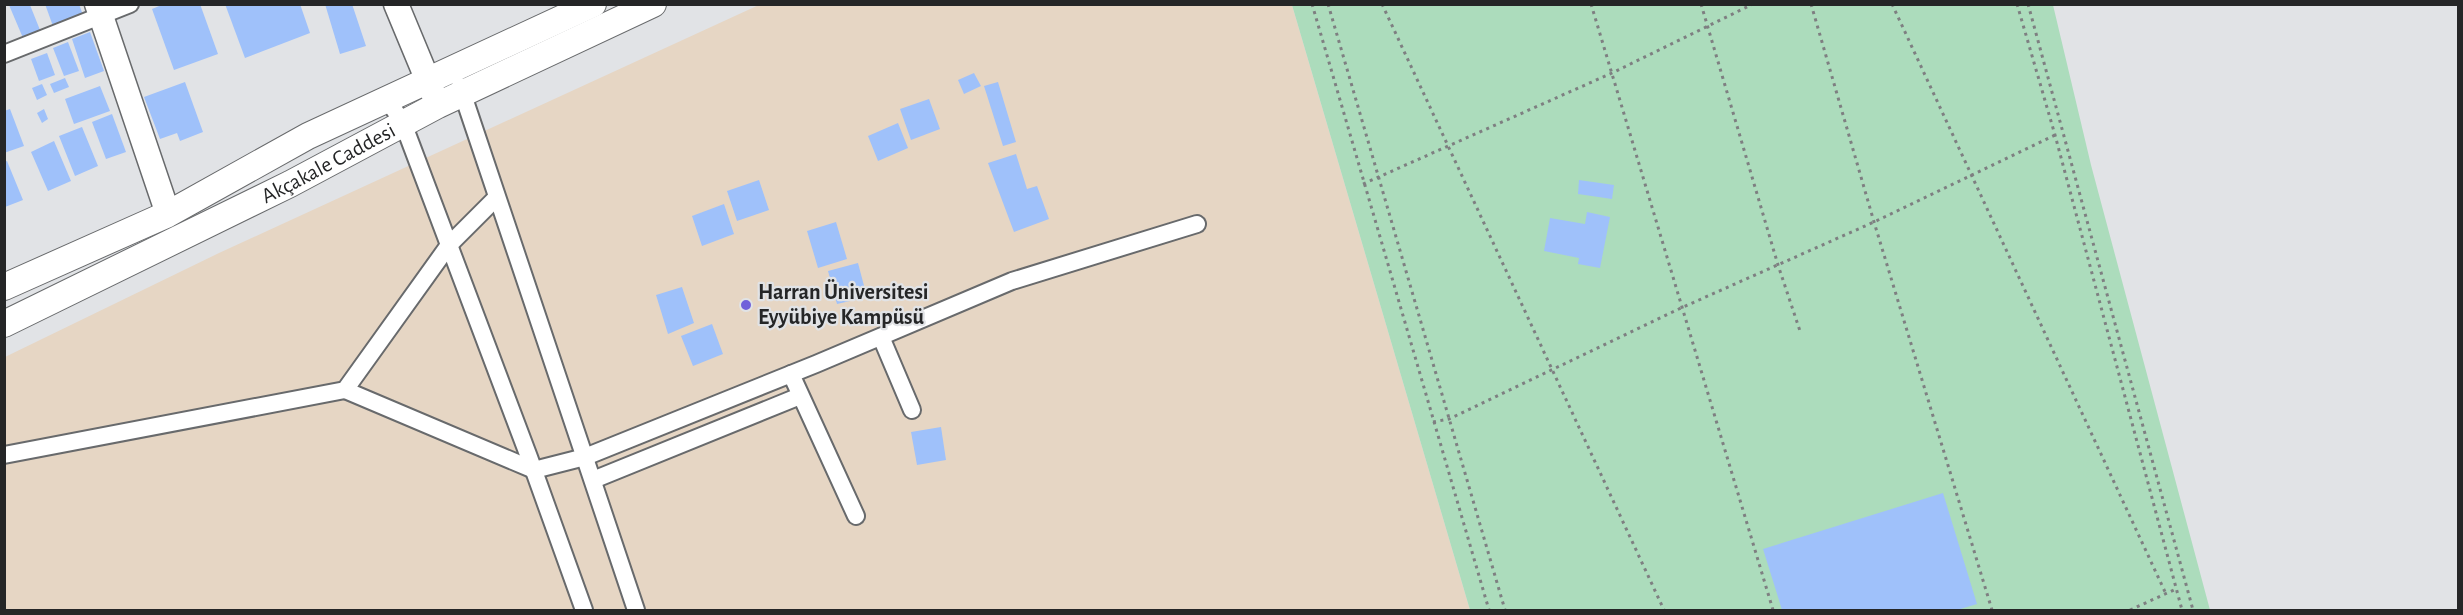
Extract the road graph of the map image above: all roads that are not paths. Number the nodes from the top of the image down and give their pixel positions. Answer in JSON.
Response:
{"nodes":[{"id":1,"x":130,"y":4,"type":"edge"},
{"id":2,"x":396,"y":4,"type":"edge"},
{"id":3,"x":592,"y":4,"type":"edge"},
{"id":4,"x":653,"y":4,"type":"edge"},
{"id":5,"x":99,"y":11,"type":"edge"},
{"id":6,"x":4,"y":54,"type":"edge"},
{"id":7,"x":453,"y":69,"type":"junction"},
{"id":8,"x":427,"y":80,"type":"junction"},
{"id":9,"x":463,"y":94,"type":"junction"},
{"id":10,"x":387,"y":99,"type":"junction"},
{"id":11,"x":438,"y":105,"type":"junction"},
{"id":12,"x":403,"y":123,"type":"junction"},
{"id":13,"x":496,"y":198,"type":"junction"},
{"id":14,"x":168,"y":214,"type":"junction"},
{"id":15,"x":1197,"y":224,"type":"dead end"},
{"id":16,"x":449,"y":245,"type":"junction"},
{"id":17,"x":4,"y":287,"type":"edge"},
{"id":18,"x":4,"y":324,"type":"edge"},
{"id":19,"x":881,"y":337,"type":"junction"},
{"id":20,"x":791,"y":374,"type":"junction"},
{"id":21,"x":345,"y":390,"type":"junction"},
{"id":22,"x":800,"y":396,"type":"junction"},
{"id":23,"x":912,"y":410,"type":"dead end"},
{"id":24,"x":4,"y":454,"type":"edge"},
{"id":25,"x":585,"y":457,"type":"junction"},
{"id":26,"x":534,"y":470,"type":"junction"},
{"id":27,"x":593,"y":480,"type":"junction"},
{"id":28,"x":856,"y":516,"type":"dead end"},
{"id":29,"x":584,"y":610,"type":"edge"},
{"id":30,"x":636,"y":610,"type":"edge"}],
"edges":[{"from":1,"to":5,"type":"street"},
{"from":2,"to":8,"type":"street"},
{"from":3,"to":7,"type":"main road","name":"Akçakale Caddesi"},
{"from":4,"to":9,"type":"main road","name":"Akçakale Caddesi"},
{"from":5,"to":6,"type":"street"},
{"from":5,"to":14,"type":"street"},
{"from":7,"to":8,"type":"main road","name":"Akçakale Caddesi"},
{"from":7,"to":9,"type":"street"},
{"from":8,"to":10,"type":"main road","name":"Akçakale Caddesi"},
{"from":8,"to":11,"type":"street"},
{"from":9,"to":11,"type":"main road","name":"Akçakale Caddesi"},
{"from":9,"to":13,"type":"street"},
{"from":10,"to":12,"type":"street"},
{"from":10,"to":14,"type":"main road","name":"Akçakale Caddesi"},
{"from":11,"to":12,"type":"main road","name":"Akçakale Caddesi"},
{"from":12,"to":16,"type":"street"},
{"from":12,"to":18,"type":"main road","name":"Akçakale Caddesi"},
{"from":13,"to":16,"type":"street"},
{"from":13,"to":25,"type":"street"},
{"from":14,"to":17,"type":"main road","name":"Akçakale Caddesi"},
{"from":15,"to":19,"type":"street"},
{"from":16,"to":21,"type":"street"},
{"from":16,"to":26,"type":"street"},
{"from":19,"to":20,"type":"street"},
{"from":19,"to":23,"type":"street"},
{"from":20,"to":22,"type":"street"},
{"from":20,"to":25,"type":"street"},
{"from":21,"to":24,"type":"street"},
{"from":21,"to":26,"type":"street"},
{"from":22,"to":27,"type":"street"},
{"from":22,"to":28,"type":"street"},
{"from":25,"to":26,"type":"street"},
{"from":25,"to":27,"type":"street"},
{"from":26,"to":29,"type":"street"},
{"from":27,"to":30,"type":"street"}]}
